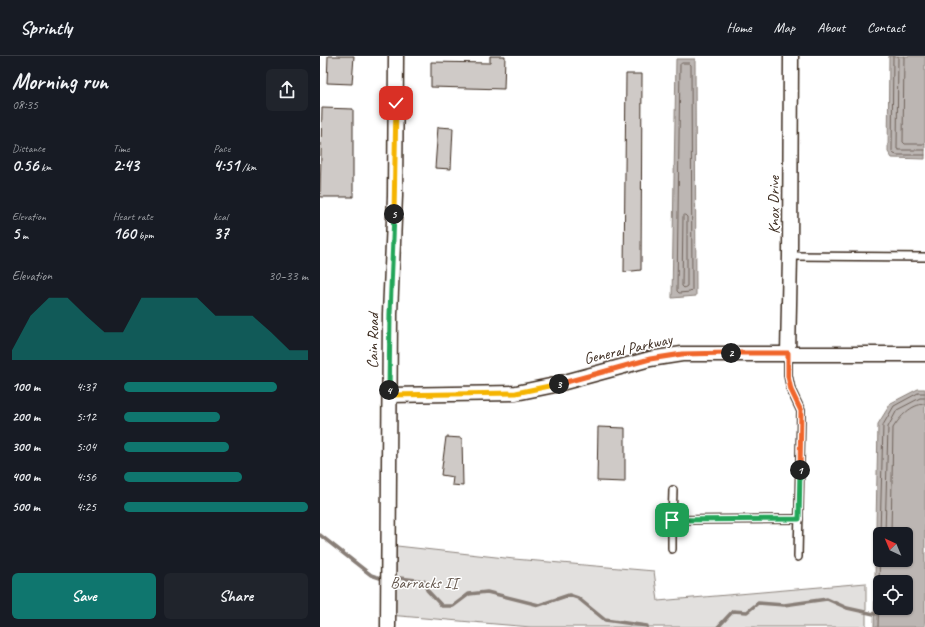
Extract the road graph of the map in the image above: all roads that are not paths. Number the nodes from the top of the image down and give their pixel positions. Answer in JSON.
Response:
{"nodes":[{"id":1,"x":396,"y":56,"type":"edge"},
{"id":2,"x":791,"y":56,"type":"edge"},
{"id":3,"x":790,"y":256,"type":"junction"},
{"id":4,"x":925,"y":257,"type":"edge"},
{"id":5,"x":788,"y":353,"type":"junction"},
{"id":6,"x":925,"y":354,"type":"edge"},
{"id":7,"x":389,"y":395,"type":"junction"},
{"id":8,"x":672,"y":490,"type":"dead end"},
{"id":9,"x":799,"y":519,"type":"junction"},
{"id":10,"x":672,"y":520,"type":"junction"},
{"id":11,"x":672,"y":549,"type":"dead end"},
{"id":12,"x":798,"y":557,"type":"dead end"},
{"id":13,"x":388,"y":627,"type":"edge"}],
"edges":[{"from":1,"to":7,"type":"street","name":"Cain Road"},
{"from":2,"to":3,"type":"street","name":"Knox Drive"},
{"from":3,"to":4,"type":"lane"},
{"from":3,"to":5,"type":"street","name":"Knox Drive"},
{"from":5,"to":6,"type":"street","name":"General Parkway"},
{"from":5,"to":7,"type":"street","name":"General Parkway"},
{"from":5,"to":9,"type":"lane"},
{"from":7,"to":13,"type":"street","name":"Cain Road"},
{"from":8,"to":10,"type":"lane"},
{"from":9,"to":10,"type":"lane"},
{"from":9,"to":12,"type":"lane"},
{"from":10,"to":11,"type":"lane"}]}
